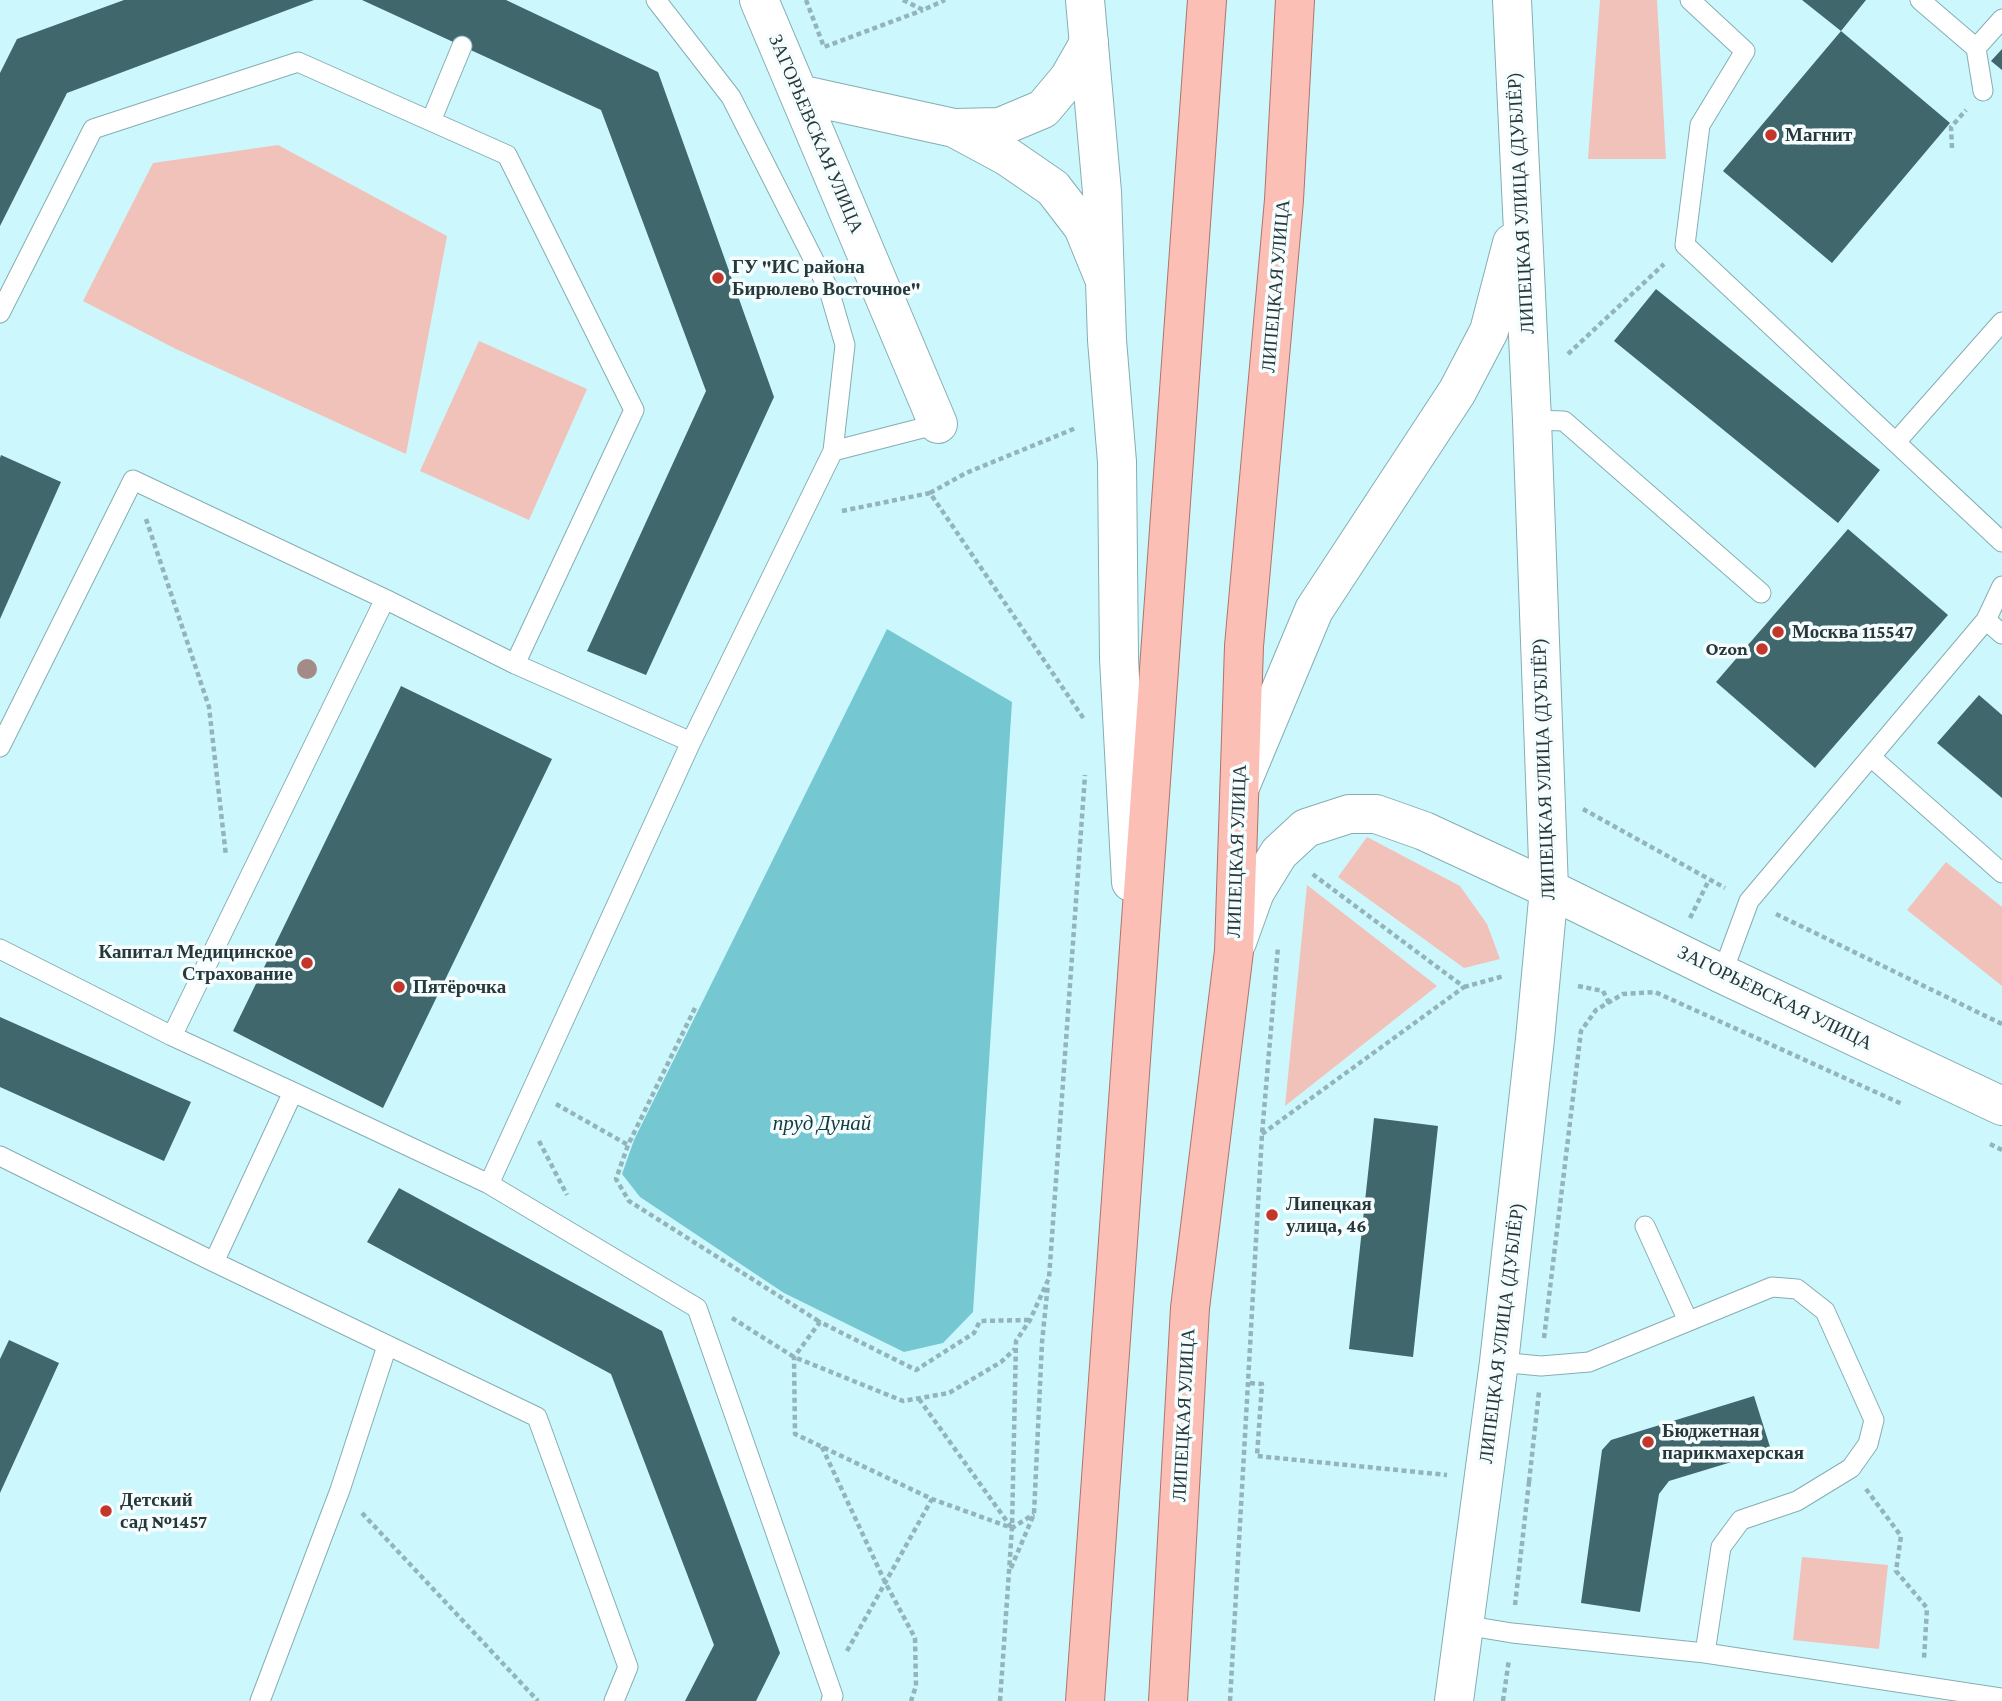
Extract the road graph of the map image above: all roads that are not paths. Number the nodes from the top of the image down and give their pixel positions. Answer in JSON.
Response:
{"nodes":[{"id":1,"x":656,"y":0,"type":"edge"},
{"id":2,"x":760,"y":0,"type":"edge"},
{"id":3,"x":1085,"y":0,"type":"edge"},
{"id":4,"x":1207,"y":0,"type":"edge"},
{"id":5,"x":1295,"y":0,"type":"edge"},
{"id":6,"x":1512,"y":0,"type":"edge"},
{"id":7,"x":1690,"y":0,"type":"edge"},
{"id":8,"x":1920,"y":0,"type":"edge"},
{"id":9,"x":2002,"y":19,"type":"edge"},
{"id":10,"x":1089,"y":43,"type":"junction"},
{"id":11,"x":462,"y":46,"type":"dead end"},
{"id":12,"x":1976,"y":48,"type":"junction"},
{"id":13,"x":1983,"y":92,"type":"road end"},
{"id":14,"x":799,"y":94,"type":"junction"},
{"id":15,"x":431,"y":121,"type":"junction"},
{"id":16,"x":954,"y":128,"type":"junction"},
{"id":17,"x":1517,"y":140,"type":"junction"},
{"id":18,"x":1105,"y":284,"type":"junction"},
{"id":19,"x":0,"y":313,"type":"edge"},
{"id":20,"x":2002,"y":322,"type":"edge"},
{"id":21,"x":1532,"y":420,"type":"junction"},
{"id":22,"x":938,"y":424,"type":"joint"},
{"id":23,"x":1896,"y":442,"type":"junction"},
{"id":24,"x":833,"y":451,"type":"junction"},
{"id":25,"x":2002,"y":542,"type":"edge"},
{"id":26,"x":2002,"y":586,"type":"edge"},
{"id":27,"x":1760,"y":593,"type":"dead end"},
{"id":28,"x":384,"y":600,"type":"junction"},
{"id":29,"x":1986,"y":620,"type":"junction"},
{"id":30,"x":2002,"y":634,"type":"edge"},
{"id":31,"x":515,"y":664,"type":"junction"},
{"id":32,"x":691,"y":742,"type":"junction"},
{"id":33,"x":0,"y":747,"type":"edge"},
{"id":34,"x":1871,"y":757,"type":"junction"},
{"id":35,"x":1240,"y":787,"type":"junction"},
{"id":36,"x":2002,"y":873,"type":"edge"},
{"id":37,"x":1549,"y":889,"type":"junction"},
{"id":38,"x":0,"y":949,"type":"edge"},
{"id":39,"x":1234,"y":951,"type":"junction"},
{"id":40,"x":1722,"y":974,"type":"junction"},
{"id":41,"x":1136,"y":985,"type":"junction"},
{"id":42,"x":172,"y":1036,"type":"junction"},
{"id":43,"x":293,"y":1092,"type":"junction"},
{"id":44,"x":2002,"y":1106,"type":"edge"},
{"id":45,"x":0,"y":1156,"type":"edge"},
{"id":46,"x":489,"y":1184,"type":"junction"},
{"id":47,"x":1645,"y":1226,"type":"dead end"},
{"id":48,"x":214,"y":1262,"type":"junction"},
{"id":49,"x":1688,"y":1321,"type":"junction"},
{"id":50,"x":387,"y":1346,"type":"junction"},
{"id":51,"x":1499,"y":1362,"type":"junction"},
{"id":52,"x":1464,"y":1625,"type":"junction"},
{"id":53,"x":1705,"y":1653,"type":"junction"},
{"id":54,"x":830,"y":1692,"type":"edge"},
{"id":55,"x":1980,"y":1698,"type":"edge"},
{"id":56,"x":2002,"y":1698,"type":"edge"},
{"id":57,"x":260,"y":1701,"type":"edge"},
{"id":58,"x":614,"y":1701,"type":"edge"},
{"id":59,"x":1085,"y":1701,"type":"edge"},
{"id":60,"x":1168,"y":1701,"type":"edge"},
{"id":61,"x":1454,"y":1701,"type":"edge"}],
"edges":[{"from":1,"to":24,"type":"lane"},
{"from":2,"to":14,"type":"street","name":"ЗАГОРЬЕВСКАЯ УЛИЦА"},
{"from":3,"to":10,"type":"street"},
{"from":4,"to":41,"type":"main road"},
{"from":5,"to":35,"type":"main road","name":"ЛИПЕЦКАЯ УЛИЦА"},
{"from":6,"to":17,"type":"street","name":"ЛИПЕЦКАЯ УЛИЦА (ДУБЛЁР)"},
{"from":7,"to":23,"type":"lane"},
{"from":8,"to":12,"type":"lane"},
{"from":9,"to":12,"type":"lane"},
{"from":10,"to":16,"type":"street"},
{"from":10,"to":18,"type":"street"},
{"from":11,"to":15,"type":"lane"},
{"from":12,"to":13,"type":"lane"},
{"from":14,"to":16,"type":"street"},
{"from":14,"to":22,"type":"street","name":"ЗАГОРЬЕВСКАЯ УЛИЦА"},
{"from":15,"to":19,"type":"lane"},
{"from":15,"to":31,"type":"lane"},
{"from":16,"to":18,"type":"street"},
{"from":17,"to":21,"type":"street","name":"ЛИПЕЦКАЯ УЛИЦА (ДУБЛЁР)"},
{"from":17,"to":35,"type":"street"},
{"from":18,"to":41,"type":"street"},
{"from":20,"to":23,"type":"lane"},
{"from":21,"to":27,"type":"lane"},
{"from":21,"to":37,"type":"street","name":"ЛИПЕЦКАЯ УЛИЦА (ДУБЛЁР)"},
{"from":22,"to":24,"type":"lane"},
{"from":23,"to":25,"type":"lane"},
{"from":24,"to":32,"type":"lane"},
{"from":26,"to":29,"type":"lane"},
{"from":28,"to":31,"type":"lane"},
{"from":28,"to":33,"type":"lane"},
{"from":28,"to":42,"type":"lane"},
{"from":29,"to":30,"type":"lane"},
{"from":29,"to":34,"type":"lane"},
{"from":31,"to":32,"type":"lane"},
{"from":32,"to":46,"type":"lane"},
{"from":34,"to":36,"type":"lane"},
{"from":34,"to":40,"type":"lane"},
{"from":35,"to":39,"type":"main road","name":"ЛИПЕЦКАЯ УЛИЦА"},
{"from":37,"to":39,"type":"street","name":"ЗАГОРЬЕВСКАЯ УЛИЦА"},
{"from":37,"to":40,"type":"street","name":"ЗАГОРЬЕВСКАЯ УЛИЦА"},
{"from":37,"to":51,"type":"street","name":"ЛИПЕЦКАЯ УЛИЦА (ДУБЛЁР)"},
{"from":38,"to":42,"type":"lane"},
{"from":39,"to":60,"type":"main road","name":"ЛИПЕЦКАЯ УЛИЦА"},
{"from":40,"to":44,"type":"street","name":"ЗАГОРЬЕВСКАЯ УЛИЦА"},
{"from":41,"to":59,"type":"main road"},
{"from":42,"to":43,"type":"lane"},
{"from":43,"to":46,"type":"lane"},
{"from":43,"to":48,"type":"lane"},
{"from":45,"to":48,"type":"lane"},
{"from":46,"to":54,"type":"lane"},
{"from":47,"to":49,"type":"lane"},
{"from":48,"to":50,"type":"lane"},
{"from":49,"to":51,"type":"lane"},
{"from":49,"to":53,"type":"lane"},
{"from":50,"to":57,"type":"lane"},
{"from":50,"to":58,"type":"lane"},
{"from":51,"to":52,"type":"street","name":"ЛИПЕЦКАЯ УЛИЦА (ДУБЛЁР)"},
{"from":52,"to":53,"type":"lane"},
{"from":52,"to":61,"type":"street","name":"ЛИПЕЦКАЯ УЛИЦА (ДУБЛЁР)"},
{"from":53,"to":55,"type":"lane"},
{"from":55,"to":56,"type":"lane"}]}
